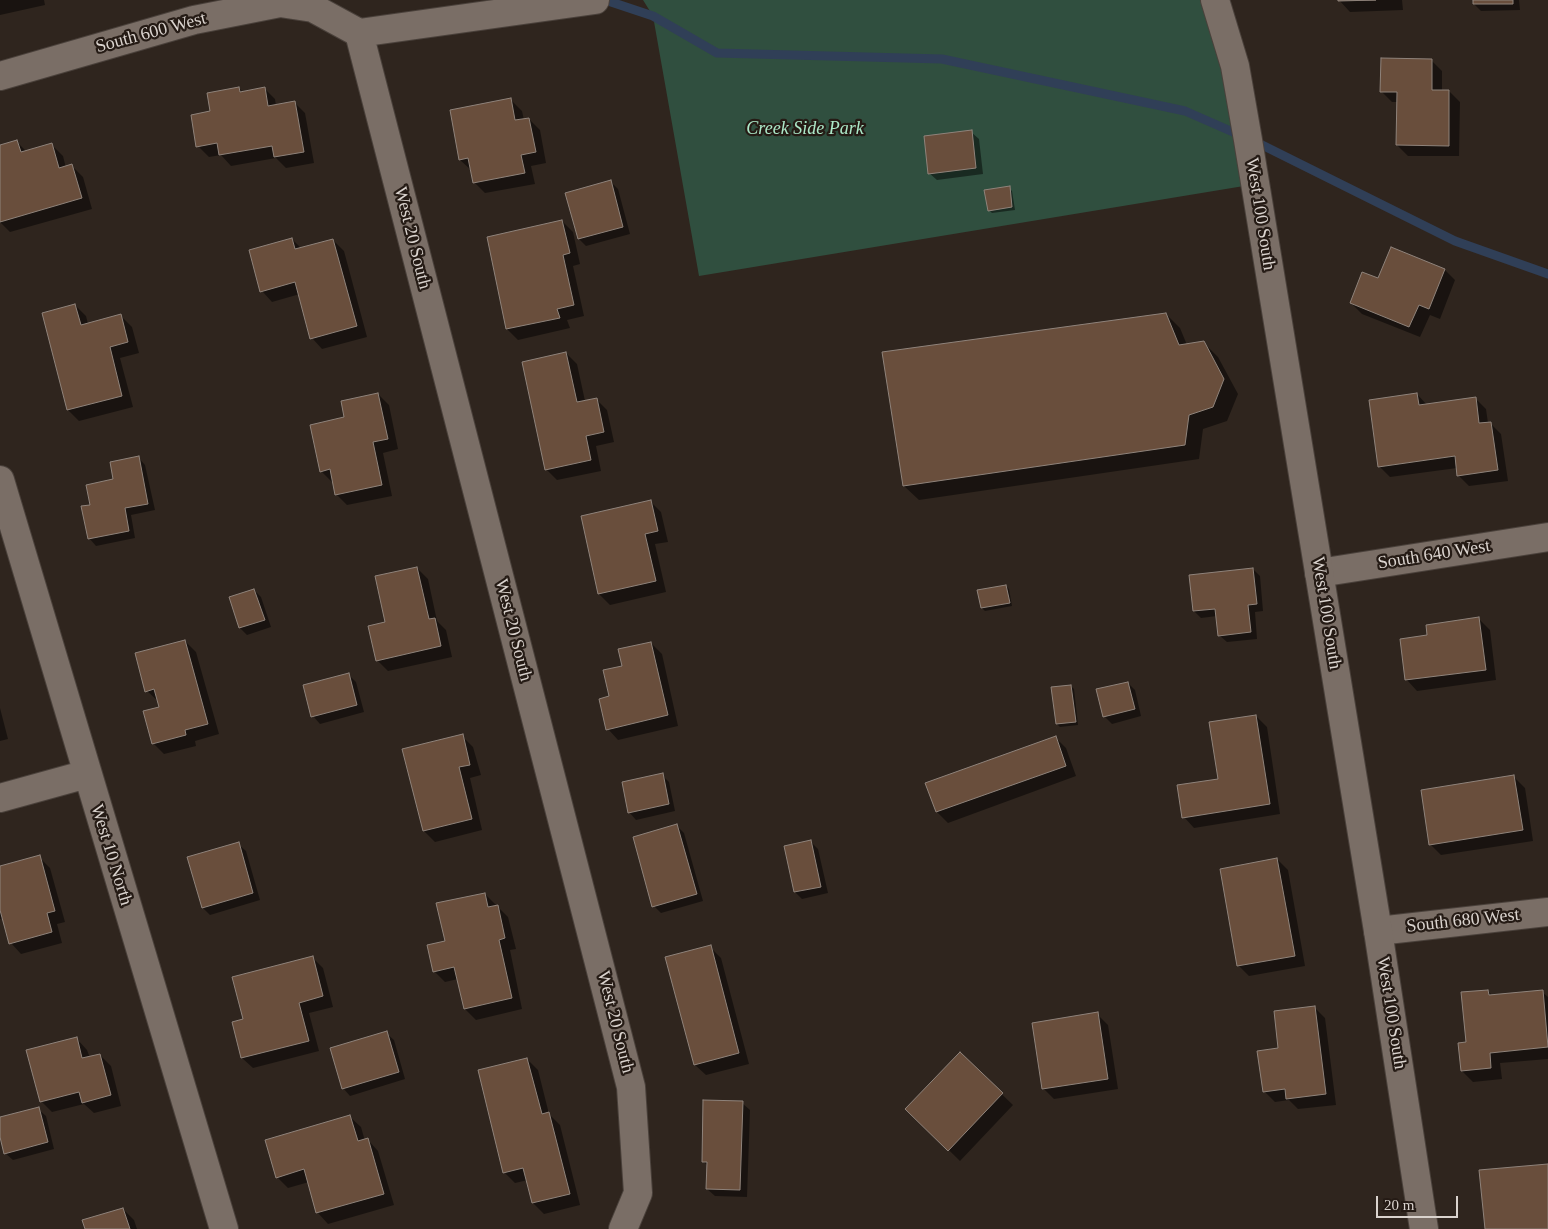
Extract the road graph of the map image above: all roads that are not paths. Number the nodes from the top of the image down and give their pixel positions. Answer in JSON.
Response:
{"nodes":[{"id":1,"x":595,"y":0,"type":"edge"},
{"id":2,"x":1215,"y":0,"type":"edge"},
{"id":3,"x":359,"y":33,"type":"junction"},
{"id":4,"x":0,"y":76,"type":"edge"},
{"id":5,"x":0,"y":480,"type":"edge"},
{"id":6,"x":1548,"y":536,"type":"edge"},
{"id":7,"x":1319,"y":573,"type":"junction"},
{"id":8,"x":87,"y":774,"type":"junction"},
{"id":9,"x":0,"y":798,"type":"edge"},
{"id":10,"x":1548,"y":912,"type":"edge"},
{"id":11,"x":1378,"y":930,"type":"junction"},
{"id":12,"x":224,"y":1229,"type":"edge"},
{"id":13,"x":623,"y":1229,"type":"edge"},
{"id":14,"x":1424,"y":1229,"type":"edge"}],
"edges":[{"from":1,"to":3,"type":"street"},
{"from":2,"to":7,"type":"street","name":"West 100 South"},
{"from":3,"to":4,"type":"street","name":"South 600 West"},
{"from":3,"to":13,"type":"street","name":"West 20 South"},
{"from":5,"to":8,"type":"street","name":"West 10 North"},
{"from":6,"to":7,"type":"street","name":"South 640 West"},
{"from":7,"to":11,"type":"street","name":"West 100 South"},
{"from":8,"to":9,"type":"street"},
{"from":8,"to":12,"type":"street","name":"West 10 North"},
{"from":10,"to":11,"type":"street","name":"South 680 West"},
{"from":11,"to":14,"type":"street","name":"West 100 South"}]}
